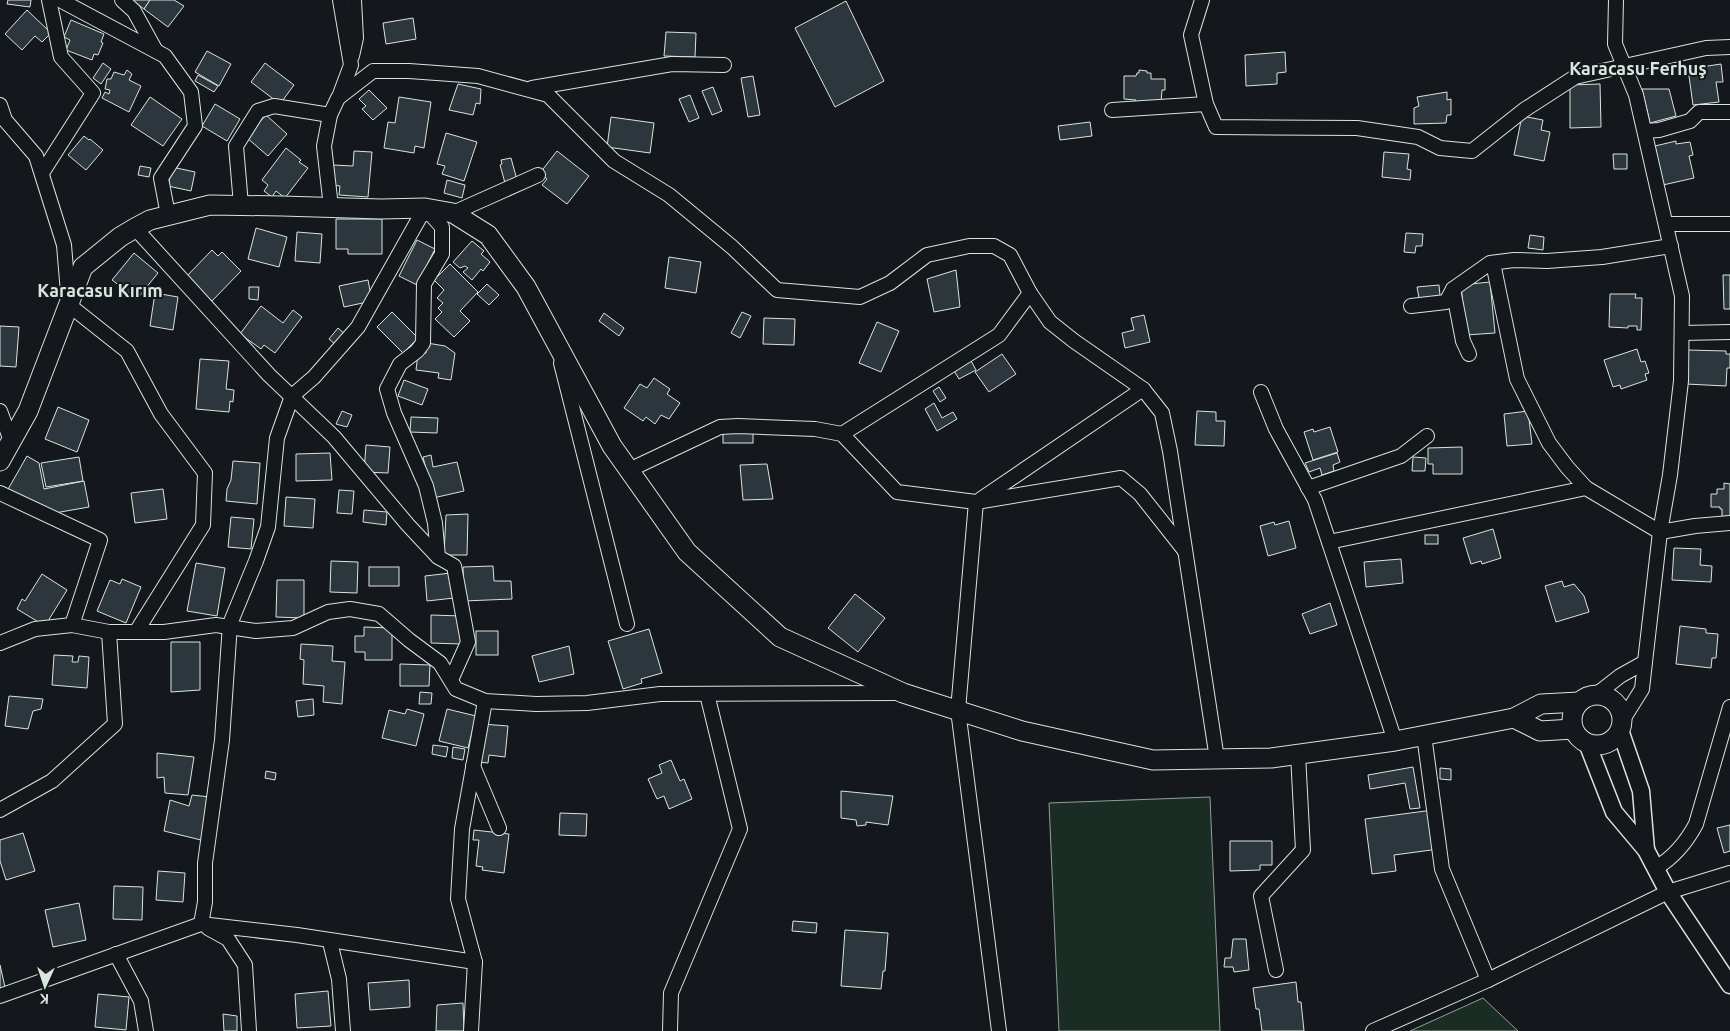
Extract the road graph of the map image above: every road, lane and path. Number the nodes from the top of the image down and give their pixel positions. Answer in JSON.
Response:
{"nodes":[{"id":1,"x":49,"y":0,"type":"edge"},
{"id":2,"x":60,"y":0,"type":"edge"},
{"id":3,"x":122,"y":0,"type":"edge"},
{"id":4,"x":340,"y":0,"type":"edge"},
{"id":5,"x":354,"y":0,"type":"edge"},
{"id":6,"x":1202,"y":0,"type":"edge"},
{"id":7,"x":1616,"y":0,"type":"edge"},
{"id":8,"x":1730,"y":47,"type":"edge"},
{"id":9,"x":156,"y":51,"type":"junction"},
{"id":10,"x":350,"y":64,"type":"junction"},
{"id":11,"x":724,"y":65,"type":"dead end"},
{"id":12,"x":1625,"y":66,"type":"junction"},
{"id":13,"x":527,"y":89,"type":"junction"},
{"id":14,"x":338,"y":98,"type":"junction"},
{"id":15,"x":1206,"y":104,"type":"junction"},
{"id":16,"x":0,"y":105,"type":"edge"},
{"id":17,"x":1112,"y":110,"type":"dead end"},
{"id":18,"x":1730,"y":112,"type":"edge"},
{"id":19,"x":330,"y":115,"type":"junction"},
{"id":20,"x":2,"y":121,"type":"edge"},
{"id":21,"x":1645,"y":131,"type":"junction"},
{"id":22,"x":42,"y":174,"type":"junction"},
{"id":23,"x":538,"y":175,"type":"dead end"},
{"id":24,"x":241,"y":205,"type":"junction"},
{"id":25,"x":331,"y":207,"type":"junction"},
{"id":26,"x":425,"y":208,"type":"junction"},
{"id":27,"x":453,"y":214,"type":"junction"},
{"id":28,"x":168,"y":215,"type":"junction"},
{"id":29,"x":1666,"y":224,"type":"junction"},
{"id":30,"x":1730,"y":224,"type":"edge"},
{"id":31,"x":135,"y":228,"type":"junction"},
{"id":32,"x":1671,"y":246,"type":"junction"},
{"id":33,"x":1493,"y":263,"type":"junction"},
{"id":34,"x":1454,"y":289,"type":"junction"},
{"id":35,"x":1030,"y":293,"type":"junction"},
{"id":36,"x":69,"y":305,"type":"junction"},
{"id":37,"x":1411,"y":306,"type":"dead end"},
{"id":38,"x":1730,"y":332,"type":"edge"},
{"id":39,"x":1682,"y":333,"type":"junction"},
{"id":40,"x":557,"y":345,"type":"junction"},
{"id":41,"x":1470,"y":354,"type":"dead end"},
{"id":42,"x":1143,"y":389,"type":"junction"},
{"id":43,"x":1261,"y":392,"type":"dead end"},
{"id":44,"x":292,"y":396,"type":"junction"},
{"id":45,"x":0,"y":411,"type":"edge"},
{"id":46,"x":842,"y":434,"type":"junction"},
{"id":47,"x":1427,"y":436,"type":"dead end"},
{"id":48,"x":11,"y":442,"type":"junction"},
{"id":49,"x":0,"y":461,"type":"edge"},
{"id":50,"x":629,"y":470,"type":"junction"},
{"id":51,"x":1308,"y":488,"type":"junction"},
{"id":52,"x":1586,"y":488,"type":"junction"},
{"id":53,"x":0,"y":493,"type":"edge"},
{"id":54,"x":976,"y":502,"type":"junction"},
{"id":55,"x":1730,"y":523,"type":"edge"},
{"id":56,"x":1660,"y":532,"type":"junction"},
{"id":57,"x":1329,"y":542,"type":"junction"},
{"id":58,"x":1186,"y":552,"type":"junction"},
{"id":59,"x":438,"y":558,"type":"junction"},
{"id":60,"x":627,"y":624,"type":"dead end"},
{"id":61,"x":72,"y":625,"type":"junction"},
{"id":62,"x":230,"y":627,"type":"junction"},
{"id":63,"x":109,"y":632,"type":"junction"},
{"id":64,"x":136,"y":632,"type":"junction"},
{"id":65,"x":0,"y":643,"type":"edge"},
{"id":66,"x":1646,"y":662,"type":"junction"},
{"id":67,"x":451,"y":680,"type":"junction"},
{"id":68,"x":903,"y":692,"type":"junction"},
{"id":69,"x":707,"y":694,"type":"junction"},
{"id":70,"x":1597,"y":694,"type":"junction"},
{"id":71,"x":485,"y":701,"type":"junction"},
{"id":72,"x":1579,"y":702,"type":"junction"},
{"id":73,"x":1730,"y":707,"type":"edge"},
{"id":74,"x":958,"y":710,"type":"junction"},
{"id":75,"x":1514,"y":718,"type":"junction"},
{"id":76,"x":1621,"y":726,"type":"junction"},
{"id":77,"x":1573,"y":729,"type":"junction"},
{"id":78,"x":1424,"y":735,"type":"junction"},
{"id":79,"x":1396,"y":741,"type":"junction"},
{"id":80,"x":1586,"y":743,"type":"junction"},
{"id":81,"x":1298,"y":754,"type":"junction"},
{"id":82,"x":1218,"y":759,"type":"junction"},
{"id":83,"x":473,"y":765,"type":"junction"},
{"id":84,"x":0,"y":810,"type":"edge"},
{"id":85,"x":499,"y":828,"type":"dead end"},
{"id":86,"x":1646,"y":850,"type":"junction"},
{"id":87,"x":1656,"y":868,"type":"junction"},
{"id":88,"x":1730,"y":873,"type":"edge"},
{"id":89,"x":1668,"y":892,"type":"junction"},
{"id":90,"x":201,"y":924,"type":"junction"},
{"id":91,"x":330,"y":942,"type":"junction"},
{"id":92,"x":116,"y":954,"type":"junction"},
{"id":93,"x":475,"y":962,"type":"junction"},
{"id":94,"x":1276,"y":970,"type":"dead end"},
{"id":95,"x":1488,"y":980,"type":"junction"},
{"id":96,"x":1730,"y":985,"type":"edge"},
{"id":97,"x":0,"y":996,"type":"edge"},
{"id":98,"x":146,"y":1031,"type":"edge"},
{"id":99,"x":249,"y":1031,"type":"edge"},
{"id":100,"x":343,"y":1031,"type":"edge"},
{"id":101,"x":471,"y":1031,"type":"edge"},
{"id":102,"x":670,"y":1031,"type":"edge"},
{"id":103,"x":999,"y":1031,"type":"edge"},
{"id":104,"x":1373,"y":1031,"type":"edge"}],
"edges":[{"from":1,"to":22,"type":"street"},
{"from":2,"to":9,"type":"street"},
{"from":3,"to":9,"type":"street"},
{"from":4,"to":10,"type":"street"},
{"from":5,"to":10,"type":"street"},
{"from":6,"to":15,"type":"street"},
{"from":7,"to":12,"type":"street"},
{"from":8,"to":12,"type":"street"},
{"from":9,"to":28,"type":"street"},
{"from":10,"to":14,"type":"street"},
{"from":11,"to":13,"type":"street"},
{"from":12,"to":15,"type":"street"},
{"from":12,"to":21,"type":"street"},
{"from":13,"to":14,"type":"street"},
{"from":13,"to":35,"type":"street"},
{"from":14,"to":19,"type":"street"},
{"from":15,"to":17,"type":"street"},
{"from":16,"to":20,"type":"street"},
{"from":18,"to":21,"type":"street"},
{"from":19,"to":24,"type":"street"},
{"from":19,"to":25,"type":"street"},
{"from":20,"to":22,"type":"street"},
{"from":21,"to":29,"type":"street"},
{"from":22,"to":36,"type":"street"},
{"from":23,"to":27,"type":"street"},
{"from":24,"to":25,"type":"main road"},
{"from":24,"to":28,"type":"main road"},
{"from":25,"to":26,"type":"main road"},
{"from":26,"to":27,"type":"main road"},
{"from":26,"to":44,"type":"street"},
{"from":26,"to":59,"type":"street"},
{"from":27,"to":40,"type":"main road"},
{"from":28,"to":31,"type":"main road"},
{"from":29,"to":30,"type":"street"},
{"from":29,"to":32,"type":"street"},
{"from":31,"to":36,"type":"main road"},
{"from":31,"to":44,"type":"street"},
{"from":32,"to":33,"type":"street"},
{"from":32,"to":39,"type":"street"},
{"from":33,"to":34,"type":"street"},
{"from":33,"to":52,"type":"street"},
{"from":34,"to":37,"type":"street"},
{"from":34,"to":41,"type":"street"},
{"from":35,"to":42,"type":"street"},
{"from":35,"to":46,"type":"street"},
{"from":36,"to":48,"type":"main road"},
{"from":36,"to":64,"type":"street"},
{"from":38,"to":39,"type":"street"},
{"from":39,"to":56,"type":"street"},
{"from":40,"to":50,"type":"main road"},
{"from":40,"to":60,"type":"street"},
{"from":42,"to":54,"type":"street"},
{"from":42,"to":58,"type":"street"},
{"from":43,"to":51,"type":"street"},
{"from":44,"to":59,"type":"street"},
{"from":44,"to":62,"type":"street"},
{"from":45,"to":48,"type":"street"},
{"from":46,"to":50,"type":"street"},
{"from":46,"to":54,"type":"street"},
{"from":47,"to":51,"type":"street"},
{"from":48,"to":49,"type":"main road"},
{"from":50,"to":68,"type":"main road"},
{"from":51,"to":57,"type":"street"},
{"from":52,"to":56,"type":"street"},
{"from":52,"to":57,"type":"street"},
{"from":53,"to":61,"type":"street"},
{"from":54,"to":58,"type":"street"},
{"from":54,"to":74,"type":"street"},
{"from":55,"to":56,"type":"street"},
{"from":56,"to":66,"type":"street"},
{"from":57,"to":79,"type":"street"},
{"from":58,"to":82,"type":"street"},
{"from":59,"to":67,"type":"street"},
{"from":61,"to":63,"type":"street"},
{"from":61,"to":65,"type":"street"},
{"from":62,"to":64,"type":"street"},
{"from":62,"to":67,"type":"street"},
{"from":62,"to":90,"type":"street"},
{"from":63,"to":64,"type":"street"},
{"from":63,"to":84,"type":"street"},
{"from":66,"to":70,"type":"street"},
{"from":66,"to":76,"type":"street"},
{"from":67,"to":71,"type":"street"},
{"from":68,"to":69,"type":"street"},
{"from":68,"to":74,"type":"main road"},
{"from":69,"to":71,"type":"street"},
{"from":69,"to":102,"type":"street"},
{"from":70,"to":72,"type":"main road"},
{"from":70,"to":76,"type":"main road"},
{"from":71,"to":83,"type":"street"},
{"from":72,"to":75,"type":"main road"},
{"from":72,"to":77,"type":"main road"},
{"from":73,"to":87,"type":"street"},
{"from":74,"to":82,"type":"main road"},
{"from":74,"to":103,"type":"street"},
{"from":75,"to":77,"type":"main road"},
{"from":75,"to":78,"type":"main road"},
{"from":76,"to":80,"type":"main road"},
{"from":76,"to":86,"type":"street"},
{"from":77,"to":80,"type":"main road"},
{"from":78,"to":79,"type":"main road"},
{"from":78,"to":95,"type":"street"},
{"from":79,"to":81,"type":"main road"},
{"from":80,"to":86,"type":"street"},
{"from":81,"to":82,"type":"main road"},
{"from":81,"to":94,"type":"street"},
{"from":83,"to":85,"type":"street"},
{"from":83,"to":93,"type":"street"},
{"from":86,"to":87,"type":"street"},
{"from":87,"to":89,"type":"street"},
{"from":88,"to":89,"type":"street"},
{"from":89,"to":95,"type":"street"},
{"from":89,"to":96,"type":"street"},
{"from":90,"to":91,"type":"street"},
{"from":90,"to":92,"type":"street"},
{"from":90,"to":99,"type":"street"},
{"from":91,"to":93,"type":"street"},
{"from":91,"to":100,"type":"street"},
{"from":92,"to":97,"type":"street"},
{"from":92,"to":98,"type":"street"},
{"from":93,"to":101,"type":"street"},
{"from":95,"to":104,"type":"street"}]}
